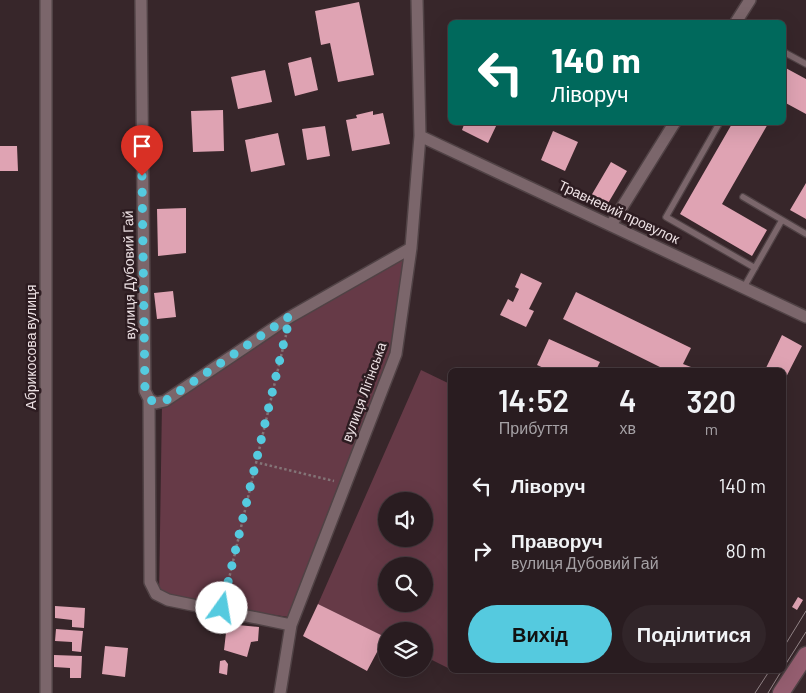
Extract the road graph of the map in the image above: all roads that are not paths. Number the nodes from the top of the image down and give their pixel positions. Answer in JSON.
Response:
{"nodes":[{"id":1,"x":46,"y":0,"type":"edge"},
{"id":2,"x":140,"y":0,"type":"edge"},
{"id":3,"x":417,"y":0,"type":"edge"},
{"id":4,"x":750,"y":0,"type":"edge"},
{"id":5,"x":737,"y":20,"type":"edge"},
{"id":6,"x":786,"y":53,"type":"edge"},
{"id":7,"x":806,"y":64,"type":"edge"},
{"id":8,"x":673,"y":125,"type":"edge"},
{"id":9,"x":718,"y":125,"type":"edge"},
{"id":10,"x":420,"y":136,"type":"junction"},
{"id":11,"x":742,"y":197,"type":"dead end"},
{"id":12,"x":782,"y":220,"type":"junction"},
{"id":13,"x":611,"y":225,"type":"junction"},
{"id":14,"x":806,"y":234,"type":"edge"},
{"id":15,"x":411,"y":248,"type":"junction"},
{"id":16,"x":755,"y":268,"type":"junction"},
{"id":17,"x":744,"y":287,"type":"junction"},
{"id":18,"x":806,"y":317,"type":"edge"},
{"id":19,"x":149,"y":399,"type":"junction"},
{"id":20,"x":291,"y":624,"type":"junction"},
{"id":21,"x":806,"y":655,"type":"edge"},
{"id":22,"x":46,"y":693,"type":"edge"},
{"id":23,"x":280,"y":693,"type":"edge"},
{"id":24,"x":781,"y":693,"type":"edge"}],
"edges":[{"from":1,"to":22,"type":"street","name":"Абрикосова вулиця"},
{"from":2,"to":19,"type":"street","name":"вулиця Дубовий Гай"},
{"from":3,"to":10,"type":"street","name":"вулиця Лігінська"},
{"from":4,"to":5,"type":"street"},
{"from":6,"to":7,"type":"lane"},
{"from":8,"to":13,"type":"street"},
{"from":9,"to":16,"type":"lane"},
{"from":10,"to":13,"type":"street","name":"Травневий провулок"},
{"from":10,"to":15,"type":"street","name":"вулиця Лігінська"},
{"from":11,"to":12,"type":"lane"},
{"from":12,"to":14,"type":"lane"},
{"from":12,"to":16,"type":"lane"},
{"from":13,"to":17,"type":"street","name":"Травневий провулок"},
{"from":15,"to":19,"type":"street"},
{"from":15,"to":20,"type":"street","name":"вулиця Лігінська"},
{"from":16,"to":17,"type":"lane"},
{"from":17,"to":18,"type":"street","name":"Травневий провулок"},
{"from":19,"to":20,"type":"street","name":"вулиця Дубовий Гай"},
{"from":20,"to":23,"type":"street","name":"вулиця Лігінська"},
{"from":21,"to":24,"type":"street"}]}
